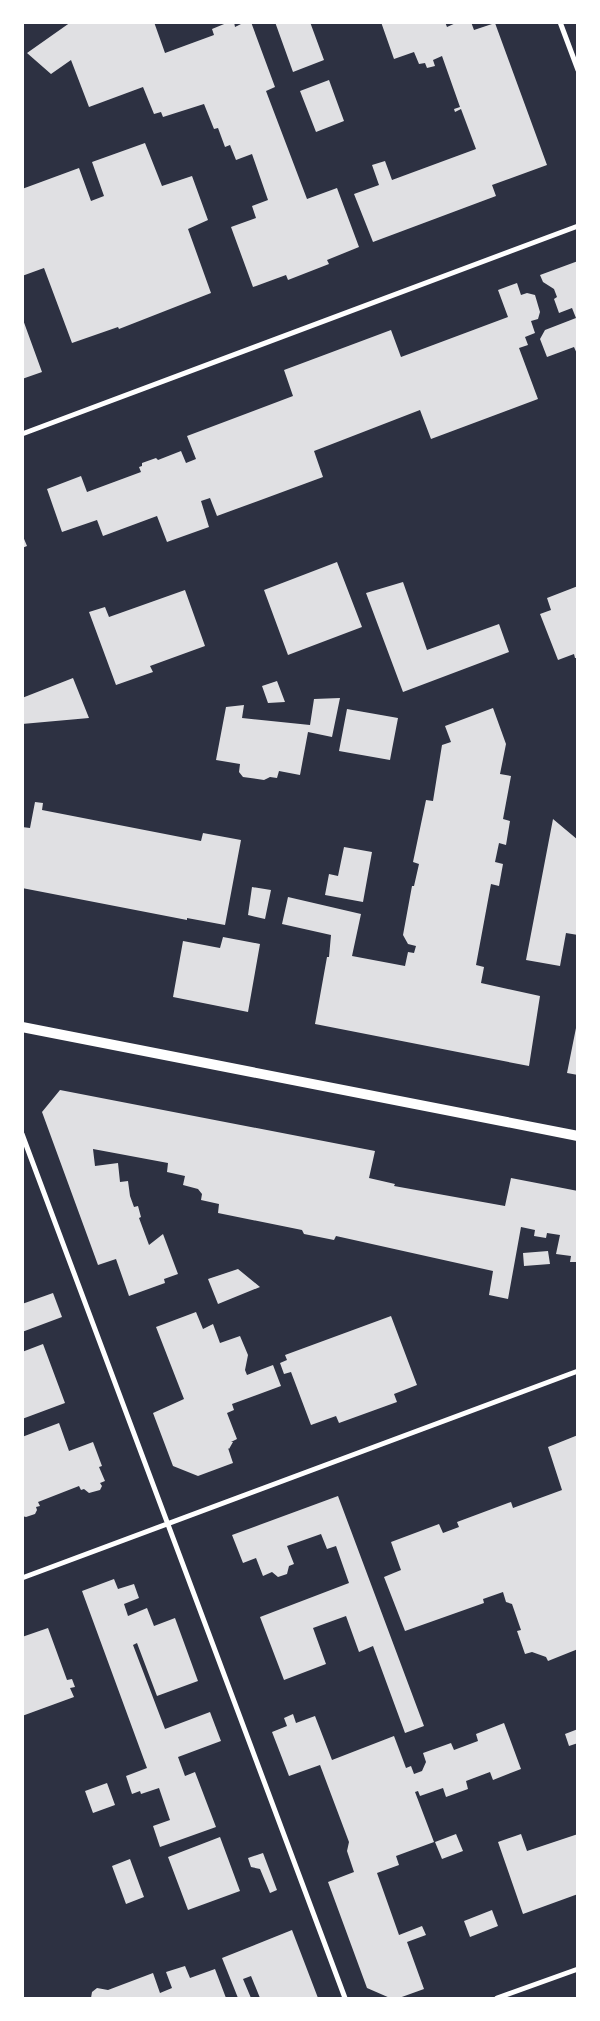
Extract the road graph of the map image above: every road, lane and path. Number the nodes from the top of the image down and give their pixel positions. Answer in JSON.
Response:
{"nodes":[{"id":1,"x":560,"y":22,"type":"edge"},
{"id":2,"x":578,"y":70,"type":"edge"},
{"id":3,"x":578,"y":226,"type":"edge"},
{"id":4,"x":22,"y":434,"type":"edge"},
{"id":5,"x":22,"y":1027,"type":"edge"},
{"id":6,"x":22,"y":1134,"type":"edge"},
{"id":7,"x":578,"y":1136,"type":"edge"},
{"id":8,"x":578,"y":1371,"type":"edge"},
{"id":9,"x":168,"y":1524,"type":"junction"},
{"id":10,"x":22,"y":1578,"type":"edge"},
{"id":11,"x":578,"y":1969,"type":"edge"},
{"id":12,"x":346,"y":1998,"type":"edge"},
{"id":13,"x":498,"y":1998,"type":"edge"}],
"edges":[{"from":1,"to":2,"type":"street"},
{"from":3,"to":4,"type":"street"},
{"from":5,"to":7,"type":"main road"},
{"from":6,"to":9,"type":"street"},
{"from":8,"to":9,"type":"street"},
{"from":9,"to":10,"type":"street"},
{"from":9,"to":12,"type":"street"},
{"from":11,"to":13,"type":"street"}]}
